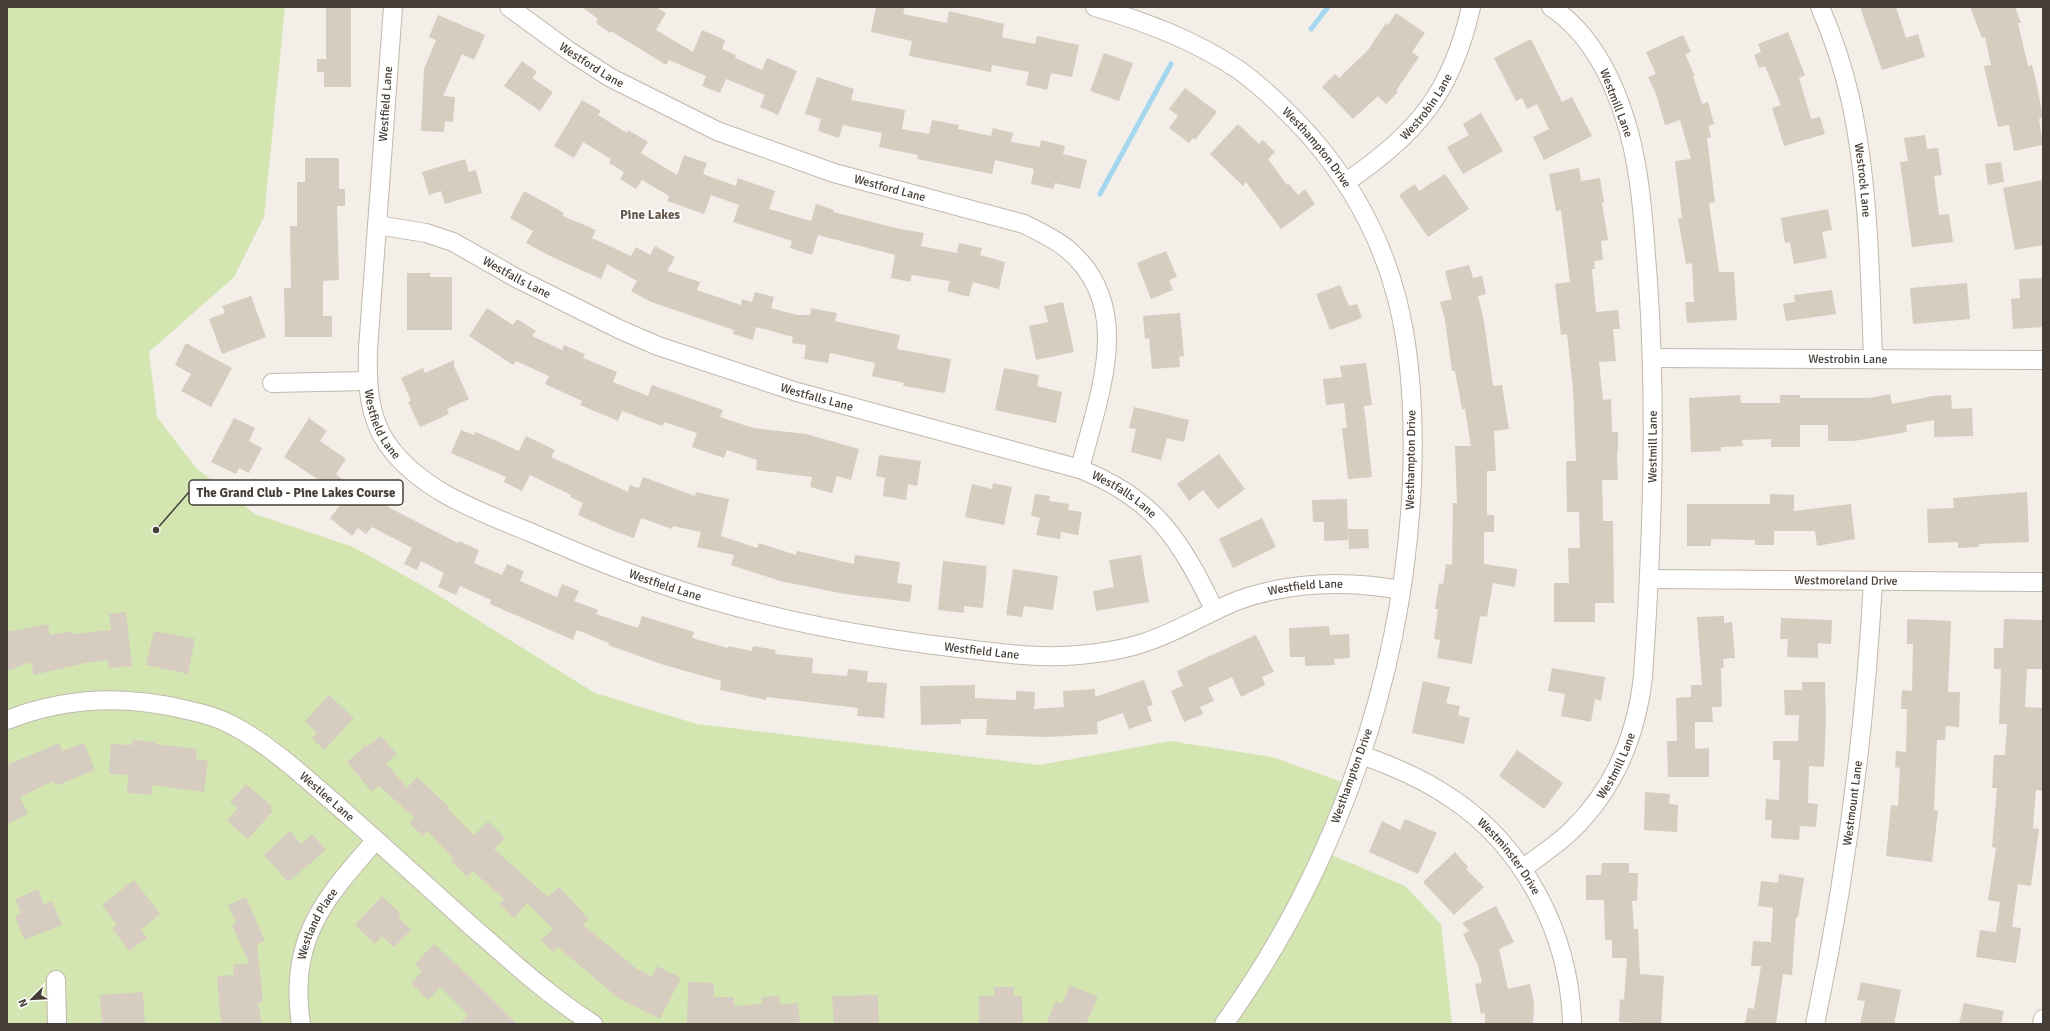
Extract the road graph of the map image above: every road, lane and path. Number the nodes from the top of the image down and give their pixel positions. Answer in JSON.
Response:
{"nodes":[{"id":1,"x":393,"y":7,"type":"edge"},
{"id":2,"x":509,"y":7,"type":"edge"},
{"id":3,"x":1095,"y":7,"type":"edge"},
{"id":4,"x":1471,"y":7,"type":"edge"},
{"id":5,"x":1550,"y":7,"type":"edge"},
{"id":6,"x":1820,"y":7,"type":"edge"},
{"id":7,"x":1346,"y":182,"type":"junction"},
{"id":8,"x":377,"y":225,"type":"junction"},
{"id":9,"x":1653,"y":358,"type":"junction"},
{"id":10,"x":1873,"y":359,"type":"junction"},
{"id":11,"x":2043,"y":360,"type":"edge"},
{"id":12,"x":367,"y":381,"type":"junction"},
{"id":13,"x":272,"y":383,"type":"dead end"},
{"id":14,"x":1080,"y":469,"type":"junction"},
{"id":15,"x":1650,"y":579,"type":"junction"},
{"id":16,"x":1873,"y":581,"type":"junction"},
{"id":17,"x":2043,"y":582,"type":"edge"},
{"id":18,"x":1401,"y":590,"type":"junction"},
{"id":19,"x":1215,"y":611,"type":"junction"},
{"id":20,"x":7,"y":720,"type":"edge"},
{"id":21,"x":1361,"y":754,"type":"junction"},
{"id":22,"x":376,"y":840,"type":"junction"},
{"id":23,"x":1522,"y":869,"type":"junction"},
{"id":24,"x":56,"y":980,"type":"dead end"},
{"id":25,"x":2043,"y":1019,"type":"edge"},
{"id":26,"x":58,"y":1024,"type":"edge"},
{"id":27,"x":301,"y":1024,"type":"edge"},
{"id":28,"x":593,"y":1024,"type":"edge"},
{"id":29,"x":1224,"y":1024,"type":"edge"},
{"id":30,"x":1572,"y":1024,"type":"edge"},
{"id":31,"x":1815,"y":1024,"type":"edge"},
{"id":32,"x":2042,"y":1024,"type":"edge"}],
"edges":[{"from":1,"to":8,"type":"street","name":"Westfield Lane"},
{"from":2,"to":14,"type":"street","name":"Westford Lane"},
{"from":3,"to":7,"type":"street","name":"Westhampton Drive"},
{"from":4,"to":7,"type":"street","name":"Westrobin Lane"},
{"from":5,"to":9,"type":"street","name":"Westmill Lane"},
{"from":6,"to":10,"type":"street","name":"Westrock Lane"},
{"from":7,"to":18,"type":"street","name":"Westhampton Drive"},
{"from":8,"to":12,"type":"street","name":"Westfield Lane"},
{"from":8,"to":14,"type":"street","name":"Westfalls Lane"},
{"from":9,"to":10,"type":"street","name":"Westrobin Lane"},
{"from":9,"to":15,"type":"street","name":"Westmill Lane"},
{"from":10,"to":11,"type":"street","name":"Westrobin Lane"},
{"from":12,"to":13,"type":"street"},
{"from":12,"to":19,"type":"street","name":"Westfield Lane"},
{"from":14,"to":19,"type":"street","name":"Westfalls Lane"},
{"from":15,"to":16,"type":"street","name":"Westmoreland Drive"},
{"from":15,"to":23,"type":"street","name":"Westmill Lane"},
{"from":16,"to":17,"type":"street","name":"Westmoreland Drive"},
{"from":16,"to":31,"type":"street","name":"Westmount Lane"},
{"from":18,"to":19,"type":"street","name":"Westfield Lane"},
{"from":18,"to":21,"type":"street","name":"Westhampton Drive"},
{"from":20,"to":22,"type":"street","name":"Westlee Lane"},
{"from":21,"to":23,"type":"street","name":"Westminster Drive"},
{"from":21,"to":29,"type":"street","name":"Westhampton Drive"},
{"from":22,"to":27,"type":"street","name":"Westland Place"},
{"from":22,"to":28,"type":"street","name":"Westlee Lane"},
{"from":23,"to":30,"type":"street","name":"Westminster Drive"},
{"from":24,"to":26,"type":"street"},
{"from":25,"to":32,"type":"street"}]}
